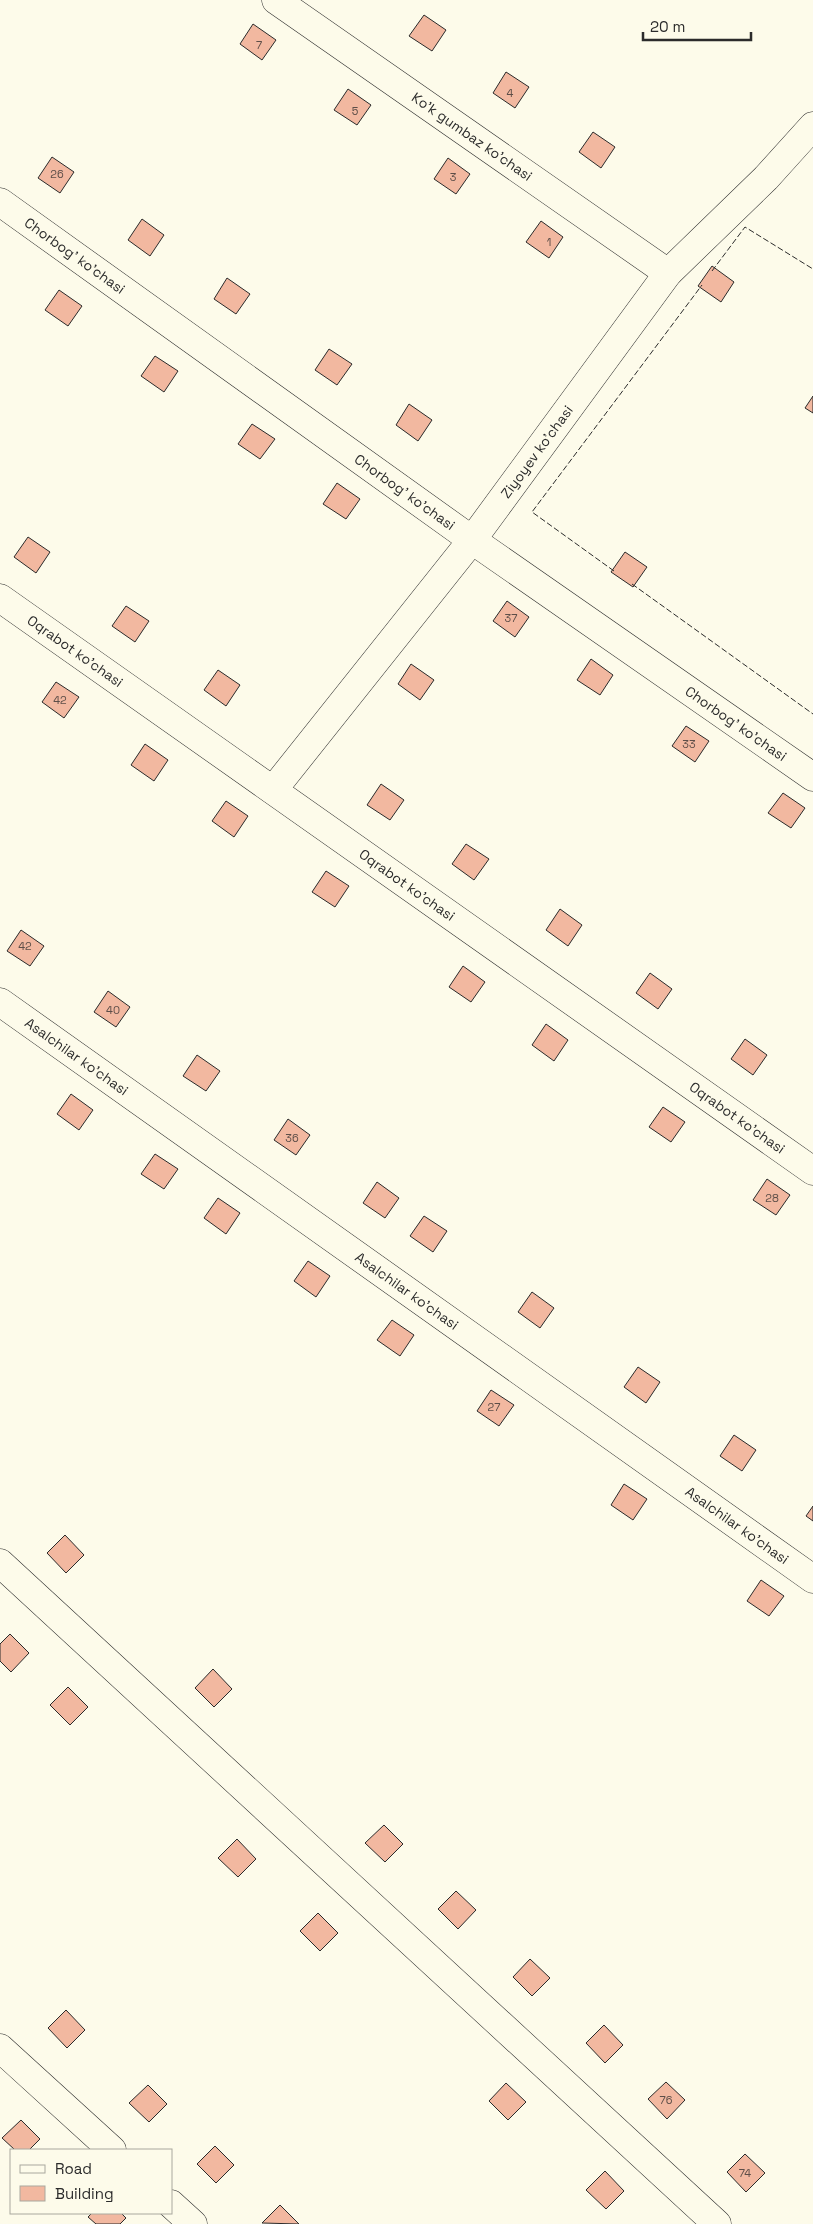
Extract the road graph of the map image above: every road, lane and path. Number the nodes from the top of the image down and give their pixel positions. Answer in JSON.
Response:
{"nodes":[{"id":1,"x":276,"y":0,"type":"edge"},
{"id":2,"x":813,"y":126,"type":"edge"},
{"id":3,"x":0,"y":202,"type":"edge"},
{"id":4,"x":668,"y":273,"type":"junction"},
{"id":5,"x":472,"y":540,"type":"junction"},
{"id":6,"x":0,"y":598,"type":"edge"},
{"id":7,"x":813,"y":777,"type":"edge"},
{"id":8,"x":274,"y":790,"type":"junction"},
{"id":9,"x":0,"y":1002,"type":"edge"},
{"id":10,"x":813,"y":1171,"type":"edge"},
{"id":11,"x":0,"y":1563,"type":"edge"},
{"id":12,"x":813,"y":1580,"type":"edge"},
{"id":13,"x":0,"y":2048,"type":"edge"},
{"id":14,"x":111,"y":2149,"type":"edge"},
{"id":15,"x":172,"y":2205,"type":"edge"},
{"id":16,"x":193,"y":2224,"type":"edge"},
{"id":17,"x":717,"y":2224,"type":"edge"}],
"edges":[{"from":1,"to":4,"type":"street","name":"Ko'k gumbaz ko'chasi"},
{"from":2,"to":4,"type":"street","name":"Ziyoyev ko'chasi"},
{"from":3,"to":5,"type":"street","name":"Chorbog' ko'chasi"},
{"from":4,"to":5,"type":"street","name":"Ziyoyev ko'chasi"},
{"from":5,"to":7,"type":"street","name":"Chorbog' ko'chasi"},
{"from":5,"to":8,"type":"street","name":"Ziyoyev ko'chasi"},
{"from":6,"to":8,"type":"street","name":"Oqrabot ko'chasi"},
{"from":8,"to":10,"type":"street","name":"Oqrabot ko'chasi"},
{"from":9,"to":12,"type":"street","name":"Asalchilar ko'chasi"},
{"from":11,"to":17,"type":"street"},
{"from":13,"to":14,"type":"street"},
{"from":15,"to":16,"type":"street"}]}
